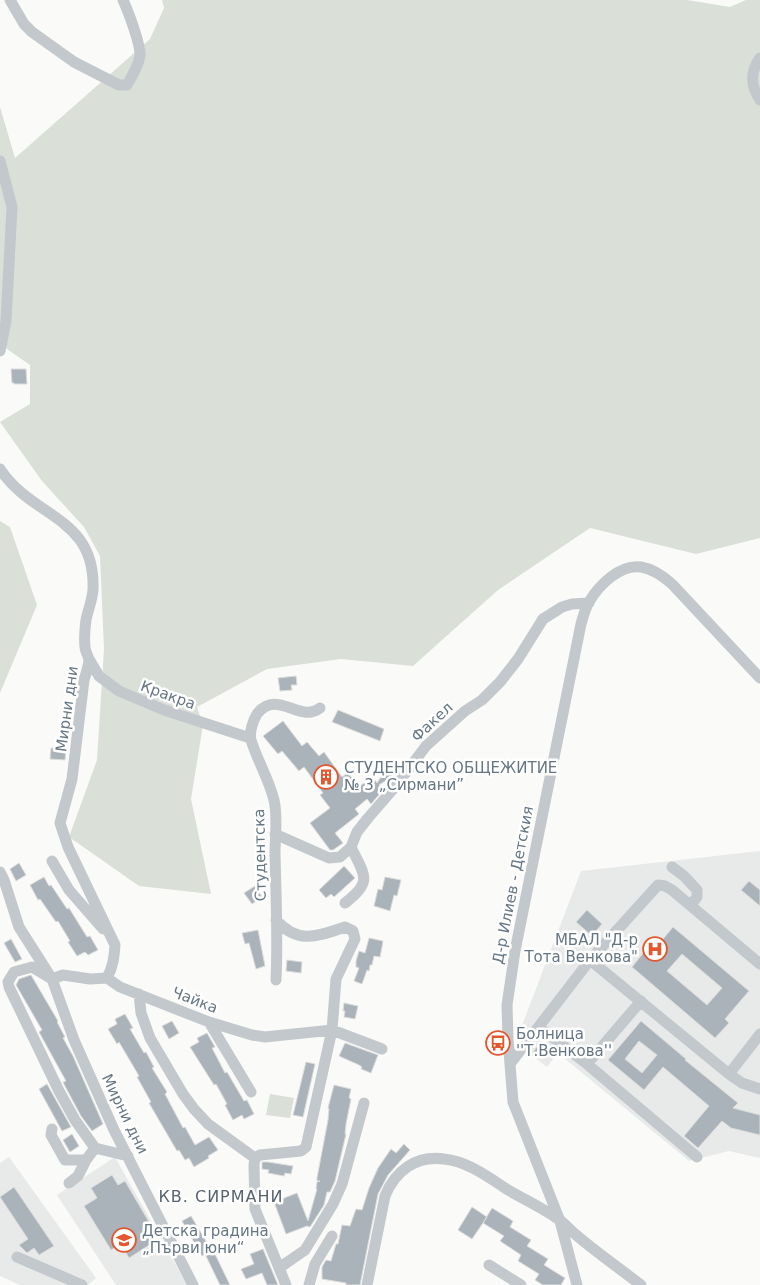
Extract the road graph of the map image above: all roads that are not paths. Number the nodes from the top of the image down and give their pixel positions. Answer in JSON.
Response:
{"nodes":[{"id":1,"x":10,"y":0,"type":"edge"},
{"id":2,"x":123,"y":0,"type":"edge"},
{"id":3,"x":760,"y":58,"type":"edge"},
{"id":4,"x":760,"y":100,"type":"edge"},
{"id":5,"x":0,"y":161,"type":"edge"},
{"id":6,"x":0,"y":351,"type":"edge"},
{"id":7,"x":0,"y":469,"type":"edge"},
{"id":8,"x":589,"y":603,"type":"junction"},
{"id":9,"x":89,"y":659,"type":"junction"},
{"id":10,"x":760,"y":678,"type":"edge"},
{"id":11,"x":320,"y":708,"type":"dead end"},
{"id":12,"x":250,"y":738,"type":"junction"},
{"id":13,"x":275,"y":834,"type":"junction"},
{"id":14,"x":351,"y":847,"type":"junction"},
{"id":15,"x":52,"y":861,"type":"dead end"},
{"id":16,"x":672,"y":867,"type":"dead end"},
{"id":17,"x":0,"y":872,"type":"edge"},
{"id":18,"x":344,"y":902,"type":"dead end"},
{"id":19,"x":691,"y":906,"type":"junction"},
{"id":20,"x":276,"y":920,"type":"junction"},
{"id":21,"x":112,"y":940,"type":"junction"},
{"id":22,"x":590,"y":960,"type":"junction"},
{"id":23,"x":760,"y":964,"type":"edge"},
{"id":24,"x":107,"y":978,"type":"junction"},
{"id":25,"x":52,"y":979,"type":"junction"},
{"id":26,"x":276,"y":980,"type":"dead end"},
{"id":27,"x":139,"y":994,"type":"junction"},
{"id":28,"x":640,"y":1001,"type":"junction"},
{"id":29,"x":209,"y":1022,"type":"junction"},
{"id":30,"x":539,"y":1027,"type":"junction"},
{"id":31,"x":332,"y":1030,"type":"junction"},
{"id":32,"x":760,"y":1034,"type":"edge"},
{"id":33,"x":382,"y":1049,"type":"dead end"},
{"id":34,"x":510,"y":1064,"type":"junction"},
{"id":35,"x":587,"y":1064,"type":"junction"},
{"id":36,"x":729,"y":1074,"type":"junction"},
{"id":37,"x":760,"y":1089,"type":"edge"},
{"id":38,"x":251,"y":1092,"type":"dead end"},
{"id":39,"x":364,"y":1103,"type":"dead end"},
{"id":40,"x":52,"y":1129,"type":"dead end"},
{"id":41,"x":95,"y":1148,"type":"junction"},
{"id":42,"x":128,"y":1156,"type":"junction"},
{"id":43,"x":697,"y":1157,"type":"dead end"},
{"id":44,"x":256,"y":1158,"type":"junction"},
{"id":45,"x":86,"y":1160,"type":"junction"},
{"id":46,"x":70,"y":1183,"type":"dead end"},
{"id":47,"x":560,"y":1221,"type":"junction"},
{"id":48,"x":332,"y":1236,"type":"dead end"},
{"id":49,"x":17,"y":1257,"type":"dead end"},
{"id":50,"x":489,"y":1265,"type":"dead end"},
{"id":51,"x":279,"y":1268,"type":"junction"},
{"id":52,"x":82,"y":1285,"type":"edge"},
{"id":53,"x":193,"y":1285,"type":"edge"},
{"id":54,"x":286,"y":1285,"type":"edge"},
{"id":55,"x":309,"y":1285,"type":"edge"},
{"id":56,"x":367,"y":1285,"type":"edge"},
{"id":57,"x":521,"y":1285,"type":"edge"},
{"id":58,"x":577,"y":1285,"type":"edge"},
{"id":59,"x":641,"y":1285,"type":"edge"}],
"edges":[{"from":1,"to":2,"type":"street"},
{"from":3,"to":4,"type":"street"},
{"from":5,"to":6,"type":"street"},
{"from":7,"to":9,"type":"street","name":"Мирни дни"},
{"from":8,"to":10,"type":"street","name":"Д-р Илиев - Детския"},
{"from":8,"to":14,"type":"street","name":"Факел"},
{"from":8,"to":34,"type":"street","name":"Д-р Илиев - Детския"},
{"from":9,"to":12,"type":"street","name":"Кракра"},
{"from":9,"to":21,"type":"street","name":"Мирни дни"},
{"from":11,"to":12,"type":"street"},
{"from":12,"to":13,"type":"street","name":"Студентска"},
{"from":13,"to":14,"type":"street"},
{"from":13,"to":20,"type":"street","name":"Студентска"},
{"from":14,"to":18,"type":"street"},
{"from":15,"to":21,"type":"street"},
{"from":16,"to":19,"type":"street"},
{"from":17,"to":25,"type":"street","name":"Мирни дни"},
{"from":19,"to":22,"type":"street"},
{"from":19,"to":23,"type":"street"},
{"from":20,"to":26,"type":"street","name":"Студентска"},
{"from":20,"to":31,"type":"street"},
{"from":21,"to":24,"type":"street","name":"Мирни дни"},
{"from":22,"to":28,"type":"street"},
{"from":22,"to":30,"type":"street"},
{"from":24,"to":25,"type":"street","name":"Чайка"},
{"from":24,"to":27,"type":"street","name":"Чайка"},
{"from":25,"to":41,"type":"street"},
{"from":25,"to":42,"type":"street","name":"Мирни дни"},
{"from":27,"to":29,"type":"street","name":"Чайка"},
{"from":27,"to":44,"type":"street"},
{"from":28,"to":35,"type":"street"},
{"from":28,"to":36,"type":"street"},
{"from":29,"to":31,"type":"street","name":"Чайка"},
{"from":29,"to":38,"type":"street"},
{"from":30,"to":34,"type":"street"},
{"from":30,"to":35,"type":"street"},
{"from":31,"to":33,"type":"street"},
{"from":31,"to":44,"type":"street"},
{"from":32,"to":36,"type":"street"},
{"from":34,"to":47,"type":"street","name":"Д-р Илиев - Детския"},
{"from":35,"to":43,"type":"street"},
{"from":36,"to":37,"type":"street"},
{"from":39,"to":51,"type":"street"},
{"from":40,"to":45,"type":"street"},
{"from":41,"to":42,"type":"street"},
{"from":41,"to":45,"type":"street"},
{"from":42,"to":53,"type":"street","name":"Мирни дни"},
{"from":44,"to":51,"type":"street"},
{"from":45,"to":46,"type":"street"},
{"from":47,"to":56,"type":"street"},
{"from":47,"to":58,"type":"street","name":"Д-р Илиев - Детския"},
{"from":47,"to":59,"type":"street"},
{"from":48,"to":55,"type":"street"},
{"from":49,"to":52,"type":"street"},
{"from":50,"to":57,"type":"street"},
{"from":51,"to":54,"type":"street"}]}
